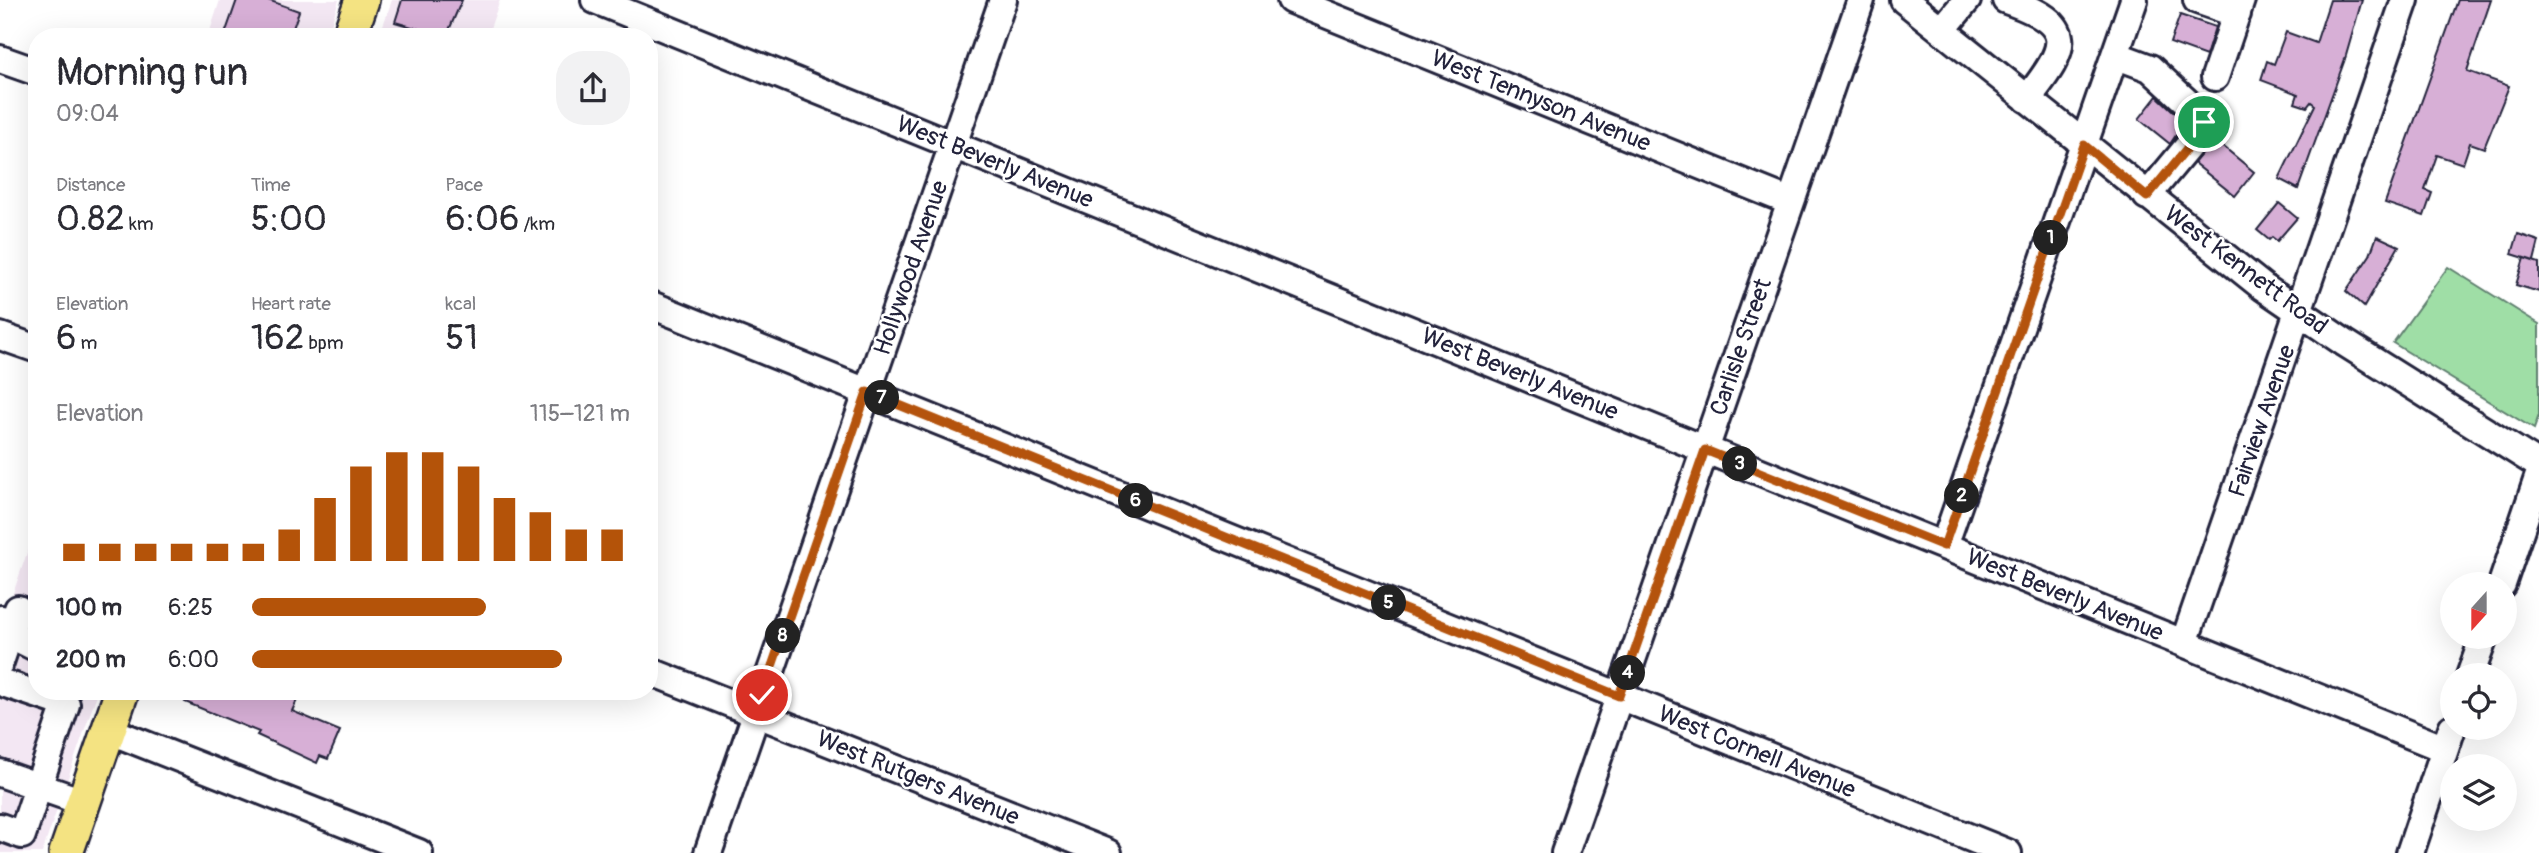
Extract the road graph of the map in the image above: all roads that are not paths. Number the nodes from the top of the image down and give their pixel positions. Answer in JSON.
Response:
{"nodes":[{"id":1,"x":362,"y":0,"type":"edge"},
{"id":2,"x":595,"y":0,"type":"edge"},
{"id":3,"x":1003,"y":0,"type":"edge"},
{"id":4,"x":1291,"y":0,"type":"edge"},
{"id":5,"x":1861,"y":0,"type":"edge"},
{"id":6,"x":1904,"y":0,"type":"edge"},
{"id":7,"x":1967,"y":0,"type":"edge"},
{"id":8,"x":2006,"y":0,"type":"edge"},
{"id":9,"x":2134,"y":0,"type":"edge"},
{"id":10,"x":2197,"y":0,"type":"edge"},
{"id":11,"x":2404,"y":0,"type":"edge"},
{"id":12,"x":2239,"y":7,"type":"edge"},
{"id":13,"x":352,"y":28,"type":"edge"},
{"id":14,"x":1942,"y":30,"type":"junction"},
{"id":15,"x":2115,"y":55,"type":"junction"},
{"id":16,"x":0,"y":60,"type":"edge"},
{"id":17,"x":28,"y":69,"type":"edge"},
{"id":18,"x":2215,"y":77,"type":"dead end"},
{"id":19,"x":2027,"y":99,"type":"junction"},
{"id":20,"x":953,"y":145,"type":"junction"},
{"id":21,"x":2084,"y":145,"type":"junction"},
{"id":22,"x":2147,"y":197,"type":"junction"},
{"id":23,"x":1791,"y":202,"type":"junction"},
{"id":24,"x":658,"y":308,"type":"edge"},
{"id":25,"x":2300,"y":313,"type":"junction"},
{"id":26,"x":0,"y":336,"type":"edge"},
{"id":27,"x":28,"y":346,"type":"edge"},
{"id":28,"x":867,"y":392,"type":"junction"},
{"id":29,"x":1705,"y":450,"type":"junction"},
{"id":30,"x":2539,"y":465,"type":"edge"},
{"id":31,"x":2539,"y":475,"type":"edge"},
{"id":32,"x":1944,"y":546,"type":"junction"},
{"id":33,"x":2506,"y":572,"type":"edge"},
{"id":34,"x":13,"y":614,"type":"edge"},
{"id":35,"x":2184,"y":643,"type":"junction"},
{"id":36,"x":28,"y":644,"type":"edge"},
{"id":37,"x":0,"y":662,"type":"edge"},
{"id":38,"x":658,"y":675,"type":"edge"},
{"id":39,"x":0,"y":682,"type":"edge"},
{"id":40,"x":28,"y":691,"type":"edge"},
{"id":41,"x":1619,"y":696,"type":"junction"},
{"id":42,"x":54,"y":700,"type":"edge"},
{"id":43,"x":119,"y":700,"type":"edge"},
{"id":44,"x":756,"y":714,"type":"junction"},
{"id":45,"x":108,"y":730,"type":"junction"},
{"id":46,"x":2440,"y":735,"type":"edge"},
{"id":47,"x":2448,"y":740,"type":"edge"},
{"id":48,"x":0,"y":773,"type":"edge"},
{"id":49,"x":38,"y":787,"type":"junction"},
{"id":50,"x":83,"y":802,"type":"junction"},
{"id":51,"x":0,"y":827,"type":"edge"},
{"id":52,"x":66,"y":853,"type":"edge"},
{"id":53,"x":419,"y":853,"type":"edge"},
{"id":54,"x":708,"y":853,"type":"edge"},
{"id":55,"x":1108,"y":853,"type":"edge"},
{"id":56,"x":1565,"y":853,"type":"edge"},
{"id":57,"x":2008,"y":853,"type":"edge"},
{"id":58,"x":2410,"y":853,"type":"edge"}],
"edges":[{"from":1,"to":13,"type":"main road"},
{"from":2,"to":20,"type":"street","name":"West Beverly Avenue"},
{"from":3,"to":20,"type":"street","name":"Hollywood Avenue"},
{"from":4,"to":23,"type":"street","name":"West Tennyson Avenue"},
{"from":5,"to":23,"type":"street","name":"Carlisle Street"},
{"from":6,"to":14,"type":"street","name":"West Kennett Road"},
{"from":7,"to":14,"type":"street"},
{"from":8,"to":19,"type":"street"},
{"from":9,"to":15,"type":"street"},
{"from":10,"to":12,"type":"street"},
{"from":11,"to":25,"type":"street","name":"Fairview Avenue"},
{"from":12,"to":18,"type":"street"},
{"from":14,"to":19,"type":"street","name":"West Kennett Road"},
{"from":15,"to":21,"type":"street"},
{"from":15,"to":22,"type":"street"},
{"from":16,"to":17,"type":"street"},
{"from":19,"to":21,"type":"street","name":"West Kennett Road"},
{"from":20,"to":28,"type":"street","name":"Hollywood Avenue"},
{"from":20,"to":29,"type":"street","name":"West Beverly Avenue"},
{"from":21,"to":22,"type":"street","name":"West Kennett Road"},
{"from":21,"to":32,"type":"street"},
{"from":22,"to":25,"type":"street","name":"West Kennett Road"},
{"from":23,"to":29,"type":"street","name":"Carlisle Street"},
{"from":24,"to":28,"type":"street","name":"West Cornell Avenue"},
{"from":25,"to":30,"type":"street","name":"West Kennett Road"},
{"from":25,"to":35,"type":"street","name":"Fairview Avenue"},
{"from":26,"to":27,"type":"street"},
{"from":28,"to":41,"type":"street","name":"West Cornell Avenue"},
{"from":28,"to":44,"type":"street","name":"Hollywood Avenue"},
{"from":29,"to":32,"type":"street","name":"West Beverly Avenue"},
{"from":29,"to":41,"type":"street","name":"Carlisle Street"},
{"from":31,"to":33,"type":"street"},
{"from":32,"to":35,"type":"street","name":"West Beverly Avenue"},
{"from":34,"to":36,"type":"street"},
{"from":34,"to":37,"type":"street"},
{"from":35,"to":46,"type":"street","name":"West Beverly Avenue"},
{"from":38,"to":44,"type":"street","name":"West Rutgers Avenue"},
{"from":39,"to":40,"type":"street"},
{"from":41,"to":56,"type":"street","name":"Carlisle Street"},
{"from":41,"to":57,"type":"street","name":"West Cornell Avenue"},
{"from":42,"to":49,"type":"street"},
{"from":43,"to":45,"type":"main road"},
{"from":44,"to":54,"type":"street","name":"Hollywood Avenue"},
{"from":44,"to":55,"type":"street","name":"West Rutgers Avenue"},
{"from":45,"to":50,"type":"main road"},
{"from":45,"to":53,"type":"street"},
{"from":47,"to":58,"type":"street"},
{"from":48,"to":49,"type":"street"},
{"from":49,"to":50,"type":"street"},
{"from":49,"to":51,"type":"street"},
{"from":50,"to":52,"type":"main road"}]}
